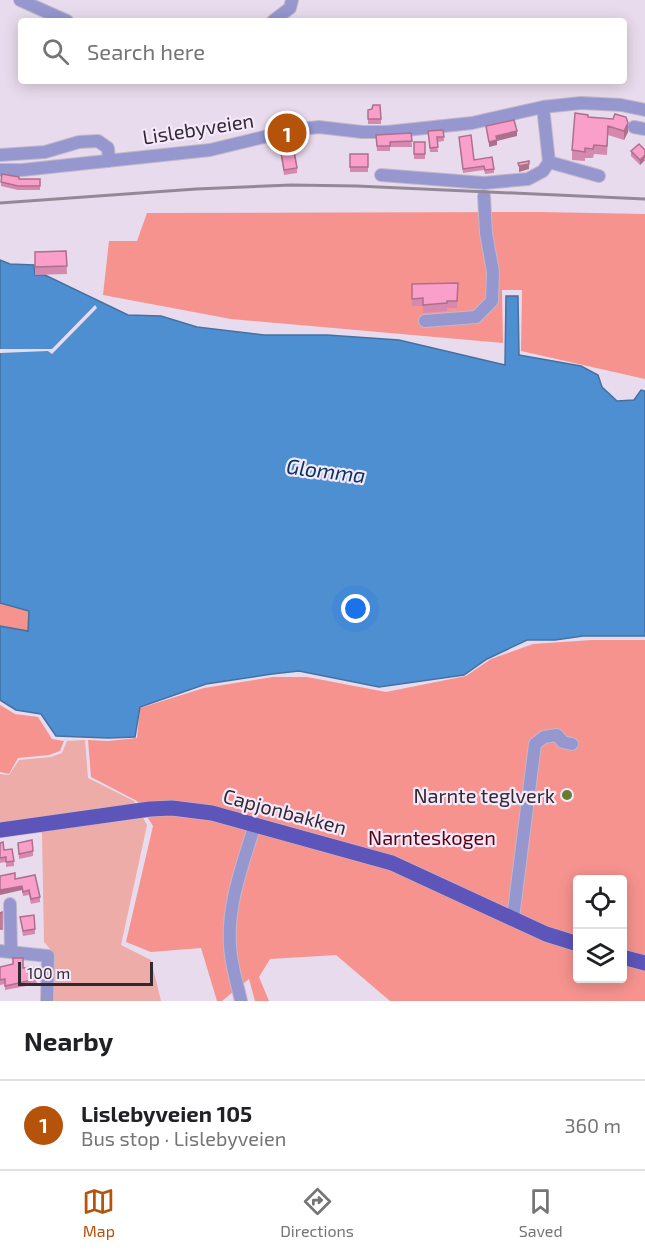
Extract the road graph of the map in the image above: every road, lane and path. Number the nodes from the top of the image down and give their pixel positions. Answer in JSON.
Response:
{"nodes":[{"id":1,"x":20,"y":0,"type":"edge"},
{"id":2,"x":292,"y":0,"type":"edge"},
{"id":3,"x":60,"y":18,"type":"edge"},
{"id":4,"x":277,"y":18,"type":"edge"},
{"id":5,"x":543,"y":107,"type":"junction"},
{"id":6,"x":645,"y":110,"type":"edge"},
{"id":7,"x":0,"y":155,"type":"edge"},
{"id":8,"x":109,"y":161,"type":"junction"},
{"id":9,"x":549,"y":162,"type":"junction"},
{"id":10,"x":0,"y":170,"type":"edge"},
{"id":11,"x":381,"y":175,"type":"dead end"},
{"id":12,"x":599,"y":176,"type":"dead end"},
{"id":13,"x":484,"y":189,"type":"junction"},
{"id":14,"x":425,"y":321,"type":"dead end"},
{"id":15,"x":572,"y":744,"type":"dead end"},
{"id":16,"x":255,"y":824,"type":"junction"},
{"id":17,"x":0,"y":830,"type":"edge"},
{"id":18,"x":10,"y":904,"type":"dead end"},
{"id":19,"x":513,"y":918,"type":"junction"},
{"id":20,"x":573,"y":942,"type":"edge"},
{"id":21,"x":6,"y":951,"type":"edge"},
{"id":22,"x":627,"y":958,"type":"edge"},
{"id":23,"x":645,"y":963,"type":"edge"},
{"id":24,"x":47,"y":1001,"type":"edge"},
{"id":25,"x":241,"y":1001,"type":"edge"}],
"edges":[{"from":1,"to":3,"type":"street"},
{"from":2,"to":4,"type":"street"},
{"from":5,"to":6,"type":"street","name":"Lislebyveien"},
{"from":5,"to":8,"type":"street","name":"Lislebyveien"},
{"from":5,"to":9,"type":"street"},
{"from":7,"to":8,"type":"street"},
{"from":8,"to":10,"type":"street","name":"Lislebyveien"},
{"from":9,"to":12,"type":"street"},
{"from":9,"to":13,"type":"street"},
{"from":11,"to":13,"type":"street"},
{"from":13,"to":14,"type":"street"},
{"from":15,"to":19,"type":"street"},
{"from":16,"to":17,"type":"main road","name":"Capjonbakken"},
{"from":16,"to":19,"type":"main road","name":"Capjonbakken"},
{"from":16,"to":25,"type":"street"},
{"from":18,"to":21,"type":"street"},
{"from":19,"to":20,"type":"main road","name":"Capjonbakken"},
{"from":21,"to":24,"type":"street"},
{"from":22,"to":23,"type":"main road"}]}
